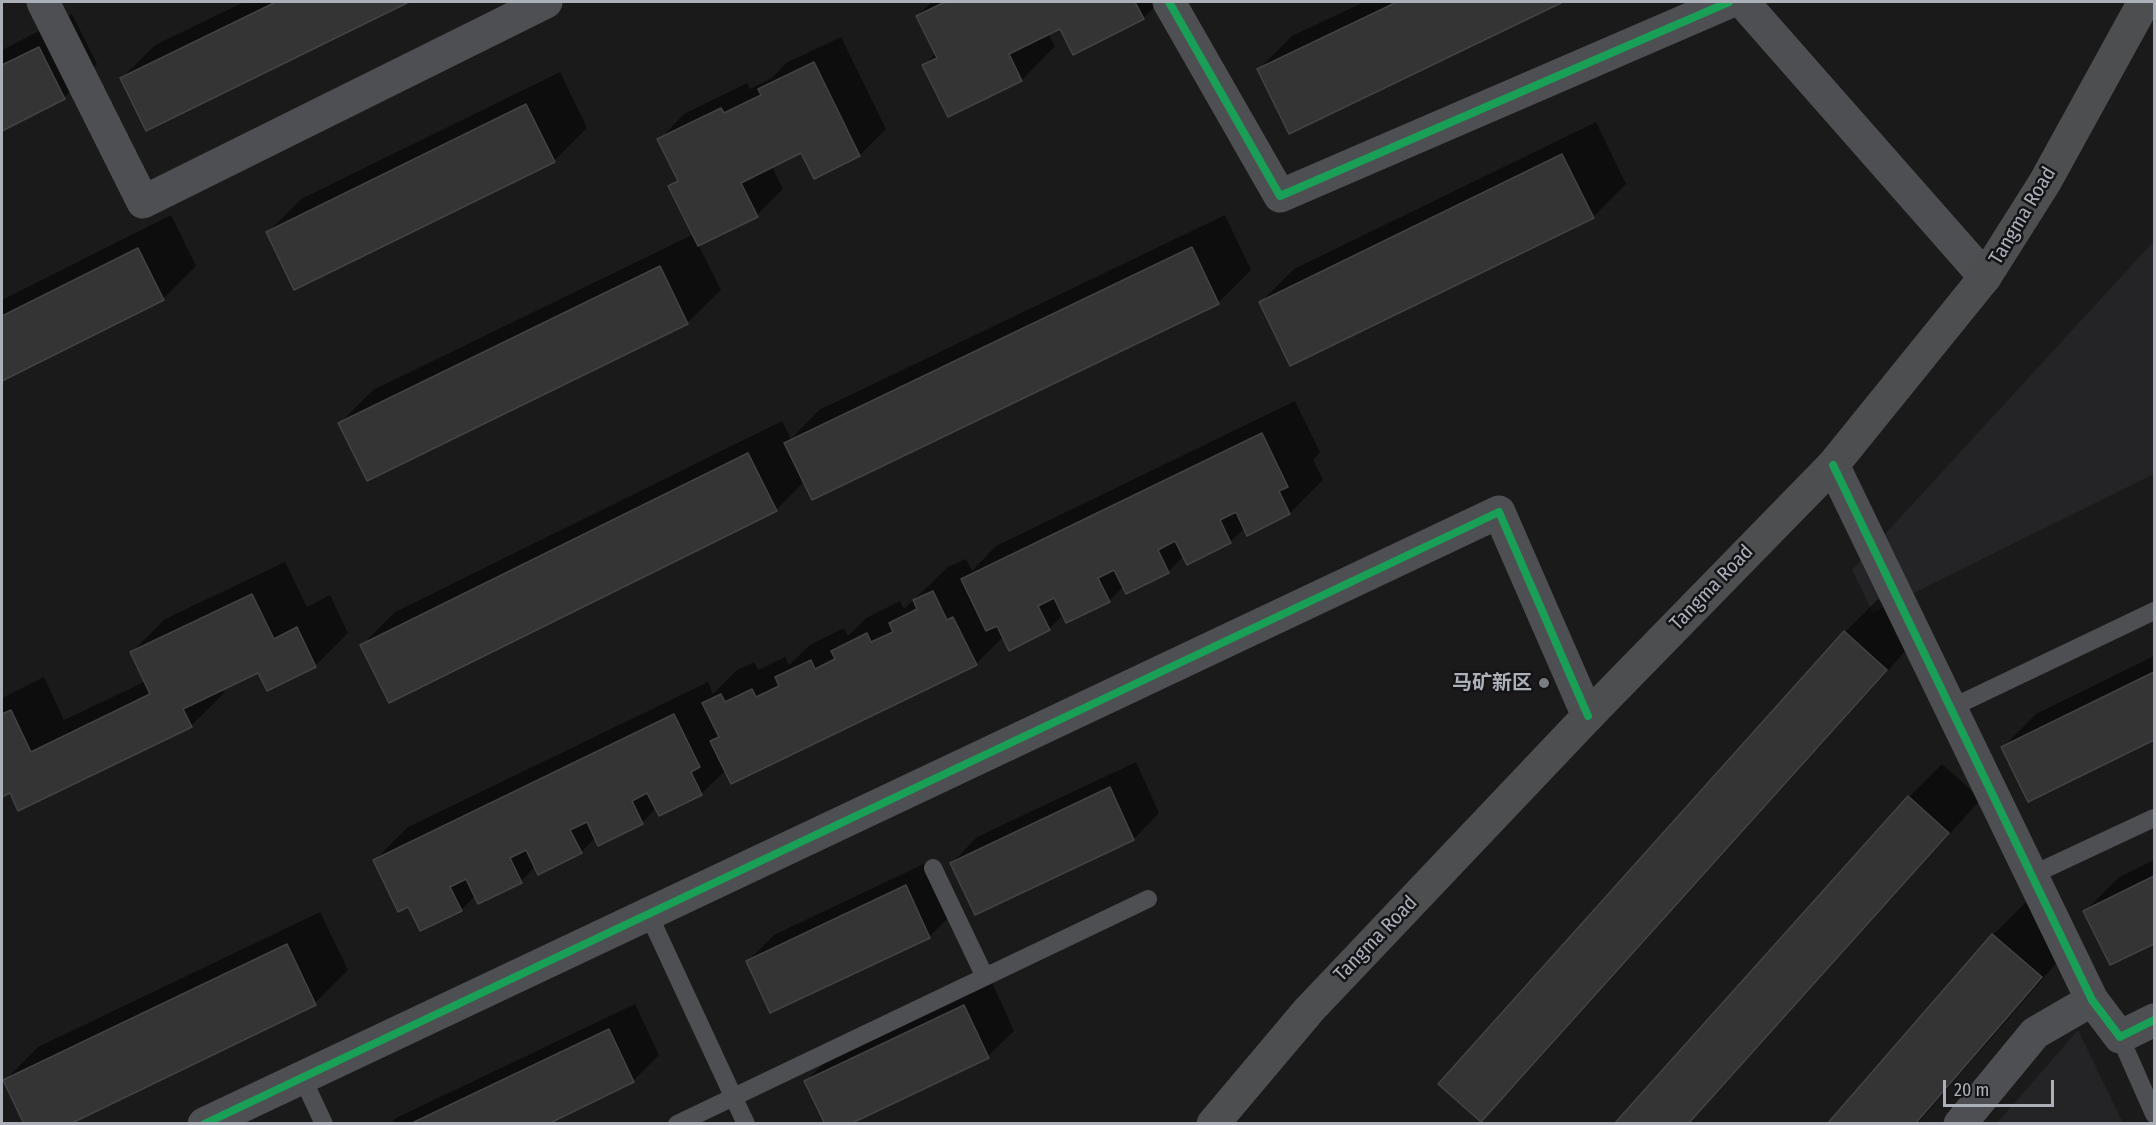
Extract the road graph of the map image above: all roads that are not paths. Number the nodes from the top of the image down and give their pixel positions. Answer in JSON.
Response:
{"nodes":[{"id":1,"x":43,"y":2,"type":"edge"},
{"id":2,"x":546,"y":2,"type":"edge"},
{"id":3,"x":1169,"y":2,"type":"edge"},
{"id":4,"x":1729,"y":2,"type":"edge"},
{"id":5,"x":1743,"y":2,"type":"edge"},
{"id":6,"x":2144,"y":2,"type":"edge"},
{"id":7,"x":1985,"y":277,"type":"junction"},
{"id":8,"x":1833,"y":465,"type":"junction"},
{"id":9,"x":2154,"y":611,"type":"edge"},
{"id":10,"x":1951,"y":708,"type":"junction"},
{"id":11,"x":1588,"y":716,"type":"junction"},
{"id":12,"x":2154,"y":818,"type":"edge"},
{"id":13,"x":933,"y":868,"type":"dead end"},
{"id":14,"x":2032,"y":876,"type":"junction"},
{"id":15,"x":1148,"y":899,"type":"dead end"},
{"id":16,"x":648,"y":913,"type":"junction"},
{"id":17,"x":985,"y":977,"type":"junction"},
{"id":18,"x":2091,"y":999,"type":"junction"},
{"id":19,"x":2154,"y":1020,"type":"edge"},
{"id":20,"x":2120,"y":1037,"type":"junction"},
{"id":21,"x":302,"y":1077,"type":"junction"},
{"id":22,"x":734,"y":1097,"type":"junction"},
{"id":23,"x":2154,"y":1114,"type":"edge"},
{"id":24,"x":204,"y":1124,"type":"edge"},
{"id":25,"x":324,"y":1124,"type":"edge"},
{"id":26,"x":677,"y":1124,"type":"edge"},
{"id":27,"x":746,"y":1124,"type":"edge"},
{"id":28,"x":1213,"y":1124,"type":"edge"},
{"id":29,"x":1960,"y":1124,"type":"edge"}],
"edges":[{"from":1,"to":2,"type":"street"},
{"from":3,"to":4,"type":"street"},
{"from":5,"to":7,"type":"street"},
{"from":6,"to":7,"type":"main road","name":"Tangma Road"},
{"from":7,"to":8,"type":"main road","name":"Tangma Road"},
{"from":8,"to":10,"type":"street"},
{"from":8,"to":11,"type":"main road","name":"Tangma Road"},
{"from":9,"to":10,"type":"lane"},
{"from":10,"to":14,"type":"street"},
{"from":11,"to":16,"type":"street"},
{"from":11,"to":28,"type":"main road","name":"Tangma Road"},
{"from":12,"to":14,"type":"lane"},
{"from":13,"to":17,"type":"lane"},
{"from":14,"to":18,"type":"street"},
{"from":15,"to":17,"type":"lane"},
{"from":16,"to":21,"type":"street"},
{"from":16,"to":22,"type":"lane"},
{"from":17,"to":22,"type":"lane"},
{"from":18,"to":20,"type":"street"},
{"from":18,"to":29,"type":"street"},
{"from":19,"to":20,"type":"street"},
{"from":20,"to":23,"type":"lane"},
{"from":21,"to":24,"type":"street"},
{"from":21,"to":25,"type":"lane"},
{"from":22,"to":26,"type":"lane"},
{"from":22,"to":27,"type":"lane"}]}
